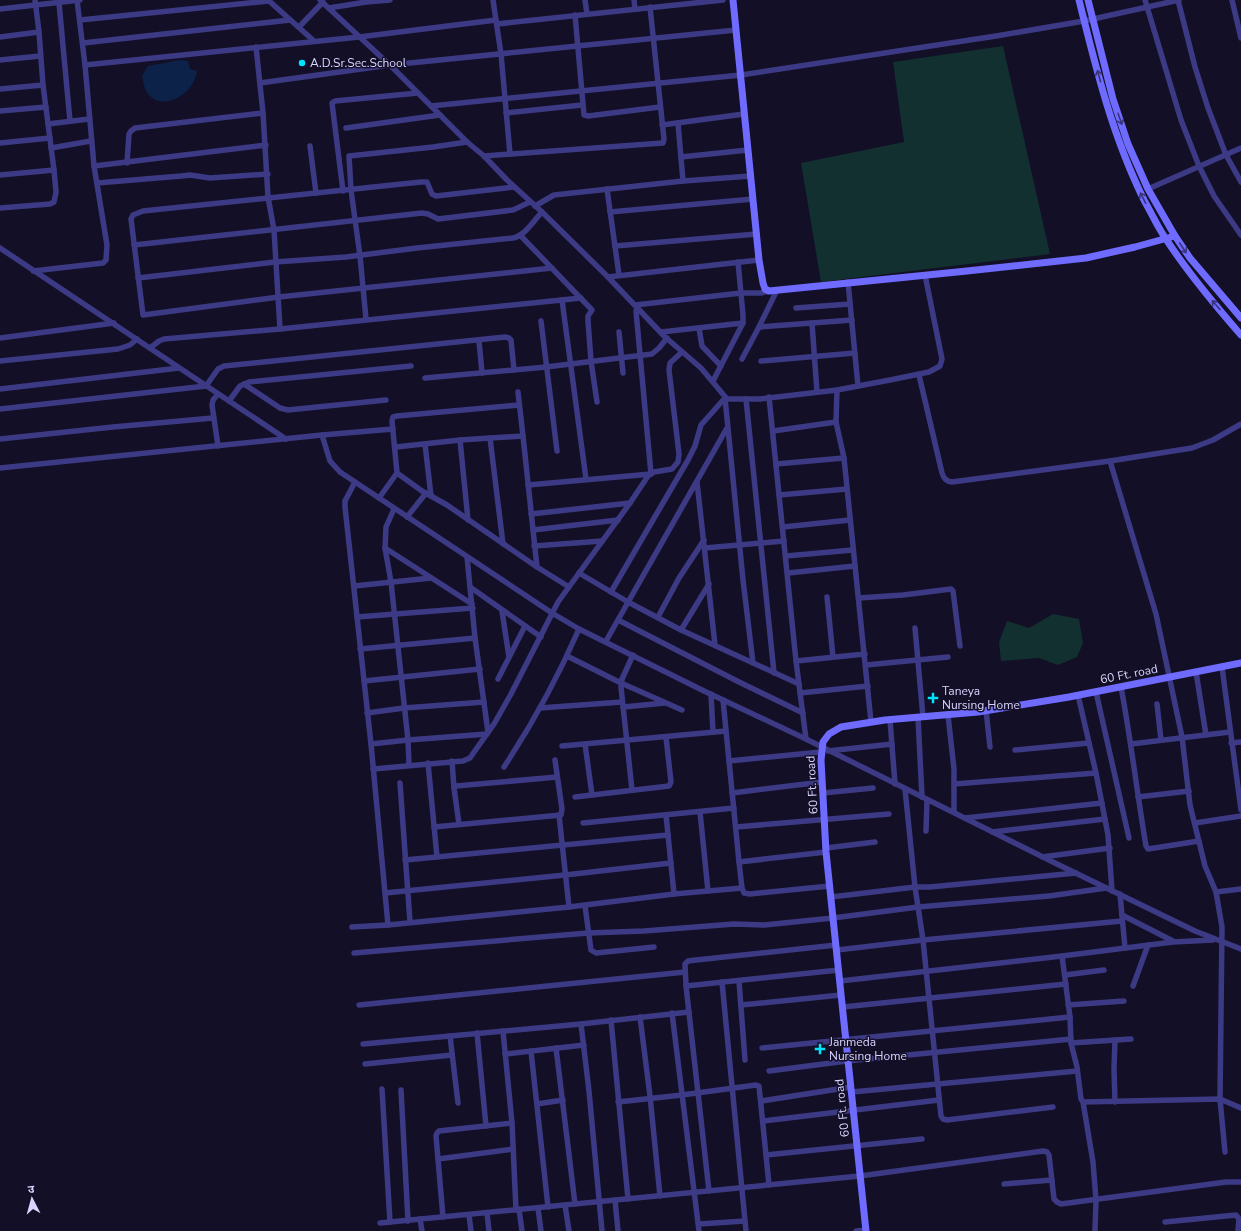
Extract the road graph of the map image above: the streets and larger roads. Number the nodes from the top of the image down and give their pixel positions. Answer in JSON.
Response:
{"nodes":[{"id":1,"x":78,"y":0,"type":"edge"},
{"id":2,"x":269,"y":0,"type":"edge"},
{"id":3,"x":390,"y":0,"type":"edge"},
{"id":4,"x":493,"y":0,"type":"edge"},
{"id":5,"x":586,"y":0,"type":"edge"},
{"id":6,"x":634,"y":0,"type":"edge"},
{"id":7,"x":723,"y":0,"type":"edge"},
{"id":8,"x":733,"y":0,"type":"edge"},
{"id":9,"x":1079,"y":0,"type":"edge"},
{"id":10,"x":1088,"y":0,"type":"edge"},
{"id":11,"x":1145,"y":0,"type":"edge"},
{"id":12,"x":1178,"y":0,"type":"edge"},
{"id":13,"x":1232,"y":0,"type":"edge"},
{"id":14,"x":321,"y":1,"type":"edge"},
{"id":15,"x":35,"y":3,"type":"edge"},
{"id":16,"x":59,"y":3,"type":"junction"},
{"id":17,"x":656,"y":3,"type":"edge"},
{"id":18,"x":650,"y":7,"type":"junction"},
{"id":19,"x":329,"y":8,"type":"junction"},
{"id":20,"x":1147,"y":8,"type":"junction"},
{"id":21,"x":0,"y":9,"type":"edge"},
{"id":22,"x":635,"y":9,"type":"junction"},
{"id":23,"x":587,"y":14,"type":"junction"},
{"id":24,"x":575,"y":15,"type":"junction"},
{"id":25,"x":1093,"y":19,"type":"junction"},
{"id":26,"x":80,"y":20,"type":"junction"},
{"id":27,"x":290,"y":20,"type":"junction"},
{"id":28,"x":1084,"y":21,"type":"junction"},
{"id":29,"x":497,"y":22,"type":"junction"},
{"id":30,"x":299,"y":27,"type":"junction"},
{"id":31,"x":736,"y":30,"type":"junction"},
{"id":32,"x":39,"y":32,"type":"junction"},
{"id":33,"x":0,"y":37,"type":"edge"},
{"id":34,"x":359,"y":37,"type":"junction"},
{"id":35,"x":1241,"y":38,"type":"edge"},
{"id":36,"x":654,"y":39,"type":"junction"},
{"id":37,"x":314,"y":41,"type":"junction"},
{"id":38,"x":83,"y":43,"type":"junction"},
{"id":39,"x":578,"y":46,"type":"junction"},
{"id":40,"x":256,"y":47,"type":"junction"},
{"id":41,"x":501,"y":54,"type":"junction"},
{"id":42,"x":40,"y":56,"type":"junction"},
{"id":43,"x":0,"y":60,"type":"edge"},
{"id":44,"x":390,"y":65,"type":"junction"},
{"id":45,"x":85,"y":66,"type":"junction"},
{"id":46,"x":741,"y":75,"type":"junction"},
{"id":47,"x":260,"y":83,"type":"junction"},
{"id":48,"x":658,"y":84,"type":"junction"},
{"id":49,"x":43,"y":85,"type":"junction"},
{"id":50,"x":0,"y":89,"type":"edge"},
{"id":51,"x":581,"y":91,"type":"junction"},
{"id":52,"x":418,"y":93,"type":"junction"},
{"id":53,"x":504,"y":98,"type":"junction"},
{"id":54,"x":582,"y":105,"type":"junction"},
{"id":55,"x":431,"y":106,"type":"junction"},
{"id":56,"x":46,"y":107,"type":"junction"},
{"id":57,"x":660,"y":107,"type":"junction"},
{"id":58,"x":0,"y":111,"type":"edge"},
{"id":59,"x":264,"y":113,"type":"junction"},
{"id":60,"x":506,"y":113,"type":"junction"},
{"id":61,"x":744,"y":114,"type":"junction"},
{"id":62,"x":440,"y":115,"type":"junction"},
{"id":63,"x":89,"y":119,"type":"junction"},
{"id":64,"x":70,"y":121,"type":"junction"},
{"id":65,"x":678,"y":123,"type":"junction"},
{"id":66,"x":48,"y":124,"type":"junction"},
{"id":67,"x":662,"y":125,"type":"junction"},
{"id":68,"x":346,"y":128,"type":"dead end"},
{"id":69,"x":50,"y":138,"type":"junction"},
{"id":70,"x":91,"y":141,"type":"junction"},
{"id":71,"x":467,"y":142,"type":"junction"},
{"id":72,"x":0,"y":143,"type":"edge"},
{"id":73,"x":266,"y":144,"type":"junction"},
{"id":74,"x":310,"y":146,"type":"dead end"},
{"id":75,"x":51,"y":148,"type":"junction"},
{"id":76,"x":1241,"y":148,"type":"edge"},
{"id":77,"x":748,"y":150,"type":"junction"},
{"id":78,"x":510,"y":154,"type":"junction"},
{"id":79,"x":1226,"y":155,"type":"junction"},
{"id":80,"x":484,"y":156,"type":"junction"},
{"id":81,"x":681,"y":157,"type":"junction"},
{"id":82,"x":127,"y":163,"type":"junction"},
{"id":83,"x":94,"y":166,"type":"junction"},
{"id":84,"x":1199,"y":166,"type":"junction"},
{"id":85,"x":54,"y":170,"type":"junction"},
{"id":86,"x":268,"y":174,"type":"junction"},
{"id":87,"x":0,"y":175,"type":"edge"},
{"id":88,"x":751,"y":176,"type":"junction"},
{"id":89,"x":683,"y":181,"type":"junction"},
{"id":90,"x":1241,"y":182,"type":"edge"},
{"id":91,"x":97,"y":183,"type":"junction"},
{"id":92,"x":514,"y":187,"type":"junction"},
{"id":93,"x":607,"y":189,"type":"junction"},
{"id":94,"x":1148,"y":189,"type":"junction"},
{"id":95,"x":351,"y":190,"type":"junction"},
{"id":96,"x":343,"y":191,"type":"junction"},
{"id":97,"x":316,"y":193,"type":"junction"},
{"id":98,"x":268,"y":197,"type":"junction"},
{"id":99,"x":753,"y":199,"type":"junction"},
{"id":100,"x":530,"y":202,"type":"junction"},
{"id":101,"x":535,"y":206,"type":"junction"},
{"id":102,"x":0,"y":208,"type":"edge"},
{"id":103,"x":542,"y":212,"type":"junction"},
{"id":104,"x":610,"y":212,"type":"junction"},
{"id":105,"x":355,"y":221,"type":"junction"},
{"id":106,"x":274,"y":230,"type":"junction"},
{"id":107,"x":757,"y":234,"type":"junction"},
{"id":108,"x":520,"y":235,"type":"junction"},
{"id":109,"x":1241,"y":235,"type":"edge"},
{"id":110,"x":1175,"y":236,"type":"junction"},
{"id":111,"x":1165,"y":239,"type":"junction"},
{"id":112,"x":134,"y":245,"type":"junction"},
{"id":113,"x":615,"y":246,"type":"junction"},
{"id":114,"x":0,"y":248,"type":"edge"},
{"id":115,"x":360,"y":256,"type":"junction"},
{"id":116,"x":759,"y":260,"type":"junction"},
{"id":117,"x":275,"y":262,"type":"junction"},
{"id":118,"x":738,"y":262,"type":"junction"},
{"id":119,"x":552,"y":268,"type":"junction"},
{"id":120,"x":33,"y":271,"type":"junction"},
{"id":121,"x":619,"y":275,"type":"junction"},
{"id":122,"x":925,"y":275,"type":"junction"},
{"id":123,"x":608,"y":277,"type":"junction"},
{"id":124,"x":138,"y":278,"type":"junction"},
{"id":125,"x":848,"y":282,"type":"junction"},
{"id":126,"x":363,"y":288,"type":"junction"},
{"id":127,"x":777,"y":290,"type":"junction"},
{"id":128,"x":769,"y":291,"type":"junction"},
{"id":129,"x":741,"y":293,"type":"junction"},
{"id":130,"x":278,"y":297,"type":"junction"},
{"id":131,"x":580,"y":298,"type":"junction"},
{"id":132,"x":562,"y":300,"type":"junction"},
{"id":133,"x":850,"y":304,"type":"junction"},
{"id":134,"x":636,"y":308,"type":"junction"},
{"id":135,"x":796,"y":308,"type":"dead end"},
{"id":136,"x":1241,"y":318,"type":"edge"},
{"id":137,"x":366,"y":319,"type":"junction"},
{"id":138,"x":852,"y":320,"type":"junction"},
{"id":139,"x":541,"y":321,"type":"dead end"},
{"id":140,"x":114,"y":323,"type":"junction"},
{"id":141,"x":743,"y":323,"type":"junction"},
{"id":142,"x":812,"y":323,"type":"junction"},
{"id":143,"x":760,"y":327,"type":"junction"},
{"id":144,"x":699,"y":328,"type":"junction"},
{"id":145,"x":280,"y":329,"type":"junction"},
{"id":146,"x":619,"y":332,"type":"dead end"},
{"id":147,"x":661,"y":332,"type":"junction"},
{"id":148,"x":1241,"y":335,"type":"edge"},
{"id":149,"x":0,"y":338,"type":"edge"},
{"id":150,"x":667,"y":338,"type":"junction"},
{"id":151,"x":137,"y":339,"type":"junction"},
{"id":152,"x":479,"y":341,"type":"junction"},
{"id":153,"x":150,"y":348,"type":"junction"},
{"id":154,"x":682,"y":352,"type":"junction"},
{"id":155,"x":855,"y":353,"type":"junction"},
{"id":156,"x":640,"y":355,"type":"junction"},
{"id":157,"x":814,"y":356,"type":"junction"},
{"id":158,"x":621,"y":357,"type":"junction"},
{"id":159,"x":742,"y":359,"type":"dead end"},
{"id":160,"x":0,"y":361,"type":"edge"},
{"id":161,"x":591,"y":361,"type":"junction"},
{"id":162,"x":761,"y":361,"type":"dead end"},
{"id":163,"x":570,"y":364,"type":"junction"},
{"id":164,"x":411,"y":366,"type":"dead end"},
{"id":165,"x":721,"y":366,"type":"junction"},
{"id":166,"x":546,"y":367,"type":"junction"},
{"id":167,"x":179,"y":368,"type":"junction"},
{"id":168,"x":514,"y":370,"type":"junction"},
{"id":169,"x":482,"y":373,"type":"junction"},
{"id":170,"x":623,"y":373,"type":"dead end"},
{"id":171,"x":919,"y":375,"type":"junction"},
{"id":172,"x":426,"y":378,"type":"dead end"},
{"id":173,"x":713,"y":381,"type":"junction"},
{"id":174,"x":244,"y":384,"type":"junction"},
{"id":175,"x":206,"y":386,"type":"junction"},
{"id":176,"x":858,"y":386,"type":"junction"},
{"id":177,"x":0,"y":389,"type":"edge"},
{"id":178,"x":837,"y":390,"type":"junction"},
{"id":179,"x":518,"y":392,"type":"dead end"},
{"id":180,"x":816,"y":392,"type":"junction"},
{"id":181,"x":218,"y":394,"type":"junction"},
{"id":182,"x":770,"y":397,"type":"junction"},
{"id":183,"x":725,"y":398,"type":"junction"},
{"id":184,"x":746,"y":399,"type":"junction"},
{"id":185,"x":386,"y":400,"type":"dead end"},
{"id":186,"x":229,"y":401,"type":"junction"},
{"id":187,"x":597,"y":402,"type":"dead end"},
{"id":188,"x":519,"y":405,"type":"junction"},
{"id":189,"x":0,"y":409,"type":"edge"},
{"id":190,"x":213,"y":418,"type":"junction"},
{"id":191,"x":836,"y":422,"type":"junction"},
{"id":192,"x":1241,"y":424,"type":"edge"},
{"id":193,"x":727,"y":428,"type":"junction"},
{"id":194,"x":394,"y":429,"type":"junction"},
{"id":195,"x":773,"y":430,"type":"junction"},
{"id":196,"x":322,"y":435,"type":"junction"},
{"id":197,"x":523,"y":436,"type":"junction"},
{"id":198,"x":490,"y":438,"type":"junction"},
{"id":199,"x":0,"y":439,"type":"edge"},
{"id":200,"x":286,"y":439,"type":"junction"},
{"id":201,"x":460,"y":440,"type":"junction"},
{"id":202,"x":425,"y":444,"type":"junction"},
{"id":203,"x":218,"y":446,"type":"junction"},
{"id":204,"x":396,"y":447,"type":"junction"},
{"id":205,"x":557,"y":451,"type":"dead end"},
{"id":206,"x":844,"y":458,"type":"junction"},
{"id":207,"x":1110,"y":461,"type":"junction"},
{"id":208,"x":776,"y":464,"type":"junction"},
{"id":209,"x":0,"y":468,"type":"edge"},
{"id":210,"x":397,"y":472,"type":"junction"},
{"id":211,"x":651,"y":474,"type":"junction"},
{"id":212,"x":586,"y":479,"type":"junction"},
{"id":213,"x":697,"y":481,"type":"junction"},
{"id":214,"x":355,"y":482,"type":"junction"},
{"id":215,"x":528,"y":484,"type":"junction"},
{"id":216,"x":847,"y":489,"type":"junction"},
{"id":217,"x":428,"y":495,"type":"junction"},
{"id":218,"x":780,"y":496,"type":"junction"},
{"id":219,"x":379,"y":498,"type":"junction"},
{"id":220,"x":630,"y":503,"type":"junction"},
{"id":221,"x":394,"y":508,"type":"junction"},
{"id":222,"x":531,"y":514,"type":"junction"},
{"id":223,"x":408,"y":517,"type":"junction"},
{"id":224,"x":468,"y":520,"type":"junction"},
{"id":225,"x":618,"y":520,"type":"junction"},
{"id":226,"x":850,"y":520,"type":"junction"},
{"id":227,"x":783,"y":527,"type":"junction"},
{"id":228,"x":533,"y":530,"type":"junction"},
{"id":229,"x":704,"y":540,"type":"junction"},
{"id":230,"x":602,"y":541,"type":"junction"},
{"id":231,"x":784,"y":541,"type":"junction"},
{"id":232,"x":761,"y":543,"type":"junction"},
{"id":233,"x":503,"y":544,"type":"junction"},
{"id":234,"x":739,"y":545,"type":"junction"},
{"id":235,"x":534,"y":546,"type":"junction"},
{"id":236,"x":385,"y":548,"type":"junction"},
{"id":237,"x":705,"y":548,"type":"junction"},
{"id":238,"x":854,"y":550,"type":"junction"},
{"id":239,"x":467,"y":556,"type":"junction"},
{"id":240,"x":786,"y":556,"type":"junction"},
{"id":241,"x":855,"y":566,"type":"junction"},
{"id":242,"x":537,"y":567,"type":"junction"},
{"id":243,"x":579,"y":573,"type":"junction"},
{"id":244,"x":788,"y":574,"type":"junction"},
{"id":245,"x":431,"y":578,"type":"junction"},
{"id":246,"x":391,"y":582,"type":"junction"},
{"id":247,"x":709,"y":583,"type":"junction"},
{"id":248,"x":354,"y":586,"type":"junction"},
{"id":249,"x":470,"y":587,"type":"junction"},
{"id":250,"x":569,"y":587,"type":"junction"},
{"id":251,"x":611,"y":592,"type":"junction"},
{"id":252,"x":826,"y":597,"type":"dead end"},
{"id":253,"x":859,"y":598,"type":"junction"},
{"id":254,"x":628,"y":602,"type":"junction"},
{"id":255,"x":472,"y":606,"type":"junction"},
{"id":256,"x":502,"y":610,"type":"junction"},
{"id":257,"x":552,"y":613,"type":"junction"},
{"id":258,"x":394,"y":614,"type":"junction"},
{"id":259,"x":357,"y":617,"type":"junction"},
{"id":260,"x":658,"y":617,"type":"junction"},
{"id":261,"x":618,"y":620,"type":"junction"},
{"id":262,"x":525,"y":626,"type":"junction"},
{"id":263,"x":915,"y":628,"type":"dead end"},
{"id":264,"x":579,"y":629,"type":"junction"},
{"id":265,"x":681,"y":630,"type":"junction"},
{"id":266,"x":541,"y":636,"type":"junction"},
{"id":267,"x":476,"y":638,"type":"junction"},
{"id":268,"x":606,"y":641,"type":"junction"},
{"id":269,"x":715,"y":644,"type":"junction"},
{"id":270,"x":398,"y":646,"type":"junction"},
{"id":271,"x":960,"y":646,"type":"dead end"},
{"id":272,"x":360,"y":649,"type":"junction"},
{"id":273,"x":865,"y":654,"type":"junction"},
{"id":274,"x":633,"y":655,"type":"junction"},
{"id":275,"x":567,"y":656,"type":"junction"},
{"id":276,"x":833,"y":657,"type":"junction"},
{"id":277,"x":948,"y":657,"type":"dead end"},
{"id":278,"x":509,"y":658,"type":"junction"},
{"id":279,"x":918,"y":660,"type":"junction"},
{"id":280,"x":796,"y":661,"type":"junction"},
{"id":281,"x":753,"y":663,"type":"junction"},
{"id":282,"x":1241,"y":663,"type":"edge"},
{"id":283,"x":866,"y":666,"type":"junction"},
{"id":284,"x":1222,"y":666,"type":"junction"},
{"id":285,"x":480,"y":669,"type":"junction"},
{"id":286,"x":1196,"y":672,"type":"junction"},
{"id":287,"x":774,"y":673,"type":"junction"},
{"id":288,"x":401,"y":677,"type":"junction"},
{"id":289,"x":1170,"y":677,"type":"junction"},
{"id":290,"x":498,"y":679,"type":"dead end"},
{"id":291,"x":364,"y":681,"type":"junction"},
{"id":292,"x":621,"y":683,"type":"junction"},
{"id":293,"x":799,"y":684,"type":"junction"},
{"id":294,"x":868,"y":686,"type":"junction"},
{"id":295,"x":1121,"y":687,"type":"junction"},
{"id":296,"x":1096,"y":692,"type":"junction"},
{"id":297,"x":800,"y":693,"type":"junction"},
{"id":298,"x":711,"y":694,"type":"junction"},
{"id":299,"x":1078,"y":696,"type":"junction"},
{"id":300,"x":723,"y":700,"type":"junction"},
{"id":301,"x":484,"y":702,"type":"junction"},
{"id":302,"x":665,"y":703,"type":"junction"},
{"id":303,"x":623,"y":704,"type":"junction"},
{"id":304,"x":1157,"y":704,"type":"dead end"},
{"id":305,"x":404,"y":708,"type":"junction"},
{"id":306,"x":540,"y":708,"type":"junction"},
{"id":307,"x":682,"y":710,"type":"dead end"},
{"id":308,"x":986,"y":710,"type":"junction"},
{"id":309,"x":367,"y":713,"type":"junction"},
{"id":310,"x":803,"y":713,"type":"junction"},
{"id":311,"x":948,"y":715,"type":"junction"},
{"id":312,"x":920,"y":717,"type":"junction"},
{"id":313,"x":890,"y":720,"type":"junction"},
{"id":314,"x":871,"y":722,"type":"junction"},
{"id":315,"x":726,"y":731,"type":"junction"},
{"id":316,"x":713,"y":732,"type":"junction"},
{"id":317,"x":1230,"y":732,"type":"junction"},
{"id":318,"x":488,"y":733,"type":"junction"},
{"id":319,"x":1206,"y":735,"type":"junction"},
{"id":320,"x":666,"y":737,"type":"junction"},
{"id":321,"x":1182,"y":737,"type":"junction"},
{"id":322,"x":806,"y":739,"type":"junction"},
{"id":323,"x":408,"y":740,"type":"junction"},
{"id":324,"x":1162,"y":740,"type":"junction"},
{"id":325,"x":628,"y":741,"type":"junction"},
{"id":326,"x":1241,"y":742,"type":"edge"},
{"id":327,"x":1231,"y":743,"type":"junction"},
{"id":328,"x":371,"y":744,"type":"junction"},
{"id":329,"x":585,"y":744,"type":"junction"},
{"id":330,"x":892,"y":744,"type":"junction"},
{"id":331,"x":1089,"y":744,"type":"junction"},
{"id":332,"x":1132,"y":744,"type":"junction"},
{"id":333,"x":562,"y":746,"type":"dead end"},
{"id":334,"x":990,"y":747,"type":"dead end"},
{"id":335,"x":824,"y":750,"type":"junction"},
{"id":336,"x":1015,"y":750,"type":"dead end"},
{"id":337,"x":555,"y":760,"type":"dead end"},
{"id":338,"x":452,"y":761,"type":"junction"},
{"id":339,"x":729,"y":761,"type":"junction"},
{"id":340,"x":428,"y":763,"type":"junction"},
{"id":341,"x":409,"y":764,"type":"junction"},
{"id":342,"x":504,"y":767,"type":"dead end"},
{"id":343,"x":373,"y":768,"type":"junction"},
{"id":344,"x":1096,"y":773,"type":"junction"},
{"id":345,"x":557,"y":777,"type":"junction"},
{"id":346,"x":400,"y":782,"type":"dead end"},
{"id":347,"x":822,"y":782,"type":"junction"},
{"id":348,"x":895,"y":784,"type":"junction"},
{"id":349,"x":954,"y":784,"type":"junction"},
{"id":350,"x":454,"y":788,"type":"junction"},
{"id":351,"x":873,"y":788,"type":"dead end"},
{"id":352,"x":905,"y":789,"type":"junction"},
{"id":353,"x":632,"y":790,"type":"junction"},
{"id":354,"x":1189,"y":791,"type":"junction"},
{"id":355,"x":732,"y":793,"type":"junction"},
{"id":356,"x":823,"y":793,"type":"junction"},
{"id":357,"x":592,"y":795,"type":"junction"},
{"id":358,"x":575,"y":797,"type":"dead end"},
{"id":359,"x":1138,"y":797,"type":"junction"},
{"id":360,"x":924,"y":798,"type":"junction"},
{"id":361,"x":1102,"y":803,"type":"junction"},
{"id":362,"x":734,"y":808,"type":"junction"},
{"id":363,"x":1241,"y":810,"type":"edge"},
{"id":364,"x":700,"y":812,"type":"junction"},
{"id":365,"x":954,"y":812,"type":"junction"},
{"id":366,"x":889,"y":814,"type":"dead end"},
{"id":367,"x":559,"y":815,"type":"junction"},
{"id":368,"x":666,"y":815,"type":"junction"},
{"id":369,"x":1241,"y":816,"type":"edge"},
{"id":370,"x":965,"y":818,"type":"junction"},
{"id":371,"x":825,"y":819,"type":"junction"},
{"id":372,"x":1106,"y":819,"type":"junction"},
{"id":373,"x":583,"y":823,"type":"dead end"},
{"id":374,"x":1194,"y":823,"type":"junction"},
{"id":375,"x":459,"y":824,"type":"junction"},
{"id":376,"x":434,"y":827,"type":"junction"},
{"id":377,"x":736,"y":827,"type":"junction"},
{"id":378,"x":926,"y":831,"type":"dead end"},
{"id":379,"x":992,"y":832,"type":"junction"},
{"id":380,"x":668,"y":835,"type":"junction"},
{"id":381,"x":1129,"y":838,"type":"dead end"},
{"id":382,"x":1199,"y":841,"type":"junction"},
{"id":383,"x":875,"y":842,"type":"dead end"},
{"id":384,"x":563,"y":846,"type":"junction"},
{"id":385,"x":1110,"y":848,"type":"junction"},
{"id":386,"x":826,"y":850,"type":"junction"},
{"id":387,"x":437,"y":857,"type":"junction"},
{"id":388,"x":1042,"y":857,"type":"junction"},
{"id":389,"x":405,"y":860,"type":"junction"},
{"id":390,"x":739,"y":862,"type":"junction"},
{"id":391,"x":671,"y":863,"type":"junction"},
{"id":392,"x":1076,"y":873,"type":"junction"},
{"id":393,"x":565,"y":876,"type":"junction"},
{"id":394,"x":830,"y":886,"type":"junction"},
{"id":395,"x":915,"y":887,"type":"junction"},
{"id":396,"x":742,"y":888,"type":"junction"},
{"id":397,"x":1109,"y":889,"type":"junction"},
{"id":398,"x":1241,"y":889,"type":"edge"},
{"id":399,"x":408,"y":890,"type":"junction"},
{"id":400,"x":708,"y":890,"type":"junction"},
{"id":401,"x":1216,"y":892,"type":"junction"},
{"id":402,"x":384,"y":893,"type":"junction"},
{"id":403,"x":674,"y":894,"type":"junction"},
{"id":404,"x":1120,"y":894,"type":"junction"},
{"id":405,"x":831,"y":897,"type":"junction"},
{"id":406,"x":585,"y":906,"type":"junction"},
{"id":407,"x":918,"y":907,"type":"junction"},
{"id":408,"x":569,"y":908,"type":"junction"},
{"id":409,"x":833,"y":918,"type":"junction"},
{"id":410,"x":1122,"y":918,"type":"junction"},
{"id":411,"x":410,"y":922,"type":"junction"},
{"id":412,"x":388,"y":925,"type":"junction"},
{"id":413,"x":352,"y":927,"type":"dead end"},
{"id":414,"x":588,"y":933,"type":"junction"},
{"id":415,"x":923,"y":940,"type":"junction"},
{"id":416,"x":1216,"y":940,"type":"junction"},
{"id":417,"x":1222,"y":941,"type":"junction"},
{"id":418,"x":1173,"y":942,"type":"junction"},
{"id":419,"x":1148,"y":945,"type":"junction"},
{"id":420,"x":654,"y":947,"type":"dead end"},
{"id":421,"x":836,"y":948,"type":"junction"},
{"id":422,"x":1125,"y":948,"type":"junction"},
{"id":423,"x":1241,"y":949,"type":"edge"},
{"id":424,"x":354,"y":953,"type":"dead end"},
{"id":425,"x":1062,"y":956,"type":"junction"},
{"id":426,"x":839,"y":970,"type":"junction"},
{"id":427,"x":1104,"y":970,"type":"dead end"},
{"id":428,"x":685,"y":972,"type":"junction"},
{"id":429,"x":926,"y":972,"type":"junction"},
{"id":430,"x":1065,"y":975,"type":"junction"},
{"id":431,"x":738,"y":981,"type":"junction"},
{"id":432,"x":840,"y":981,"type":"junction"},
{"id":433,"x":722,"y":982,"type":"junction"},
{"id":434,"x":1066,"y":984,"type":"junction"},
{"id":435,"x":686,"y":986,"type":"junction"},
{"id":436,"x":1132,"y":986,"type":"dead end"},
{"id":437,"x":842,"y":995,"type":"junction"},
{"id":438,"x":929,"y":998,"type":"junction"},
{"id":439,"x":1124,"y":1001,"type":"dead end"},
{"id":440,"x":359,"y":1005,"type":"dead end"},
{"id":441,"x":741,"y":1005,"type":"junction"},
{"id":442,"x":1068,"y":1005,"type":"junction"},
{"id":443,"x":843,"y":1007,"type":"junction"},
{"id":444,"x":689,"y":1012,"type":"junction"},
{"id":445,"x":672,"y":1014,"type":"junction"},
{"id":446,"x":640,"y":1017,"type":"junction"},
{"id":447,"x":1070,"y":1017,"type":"junction"},
{"id":448,"x":611,"y":1020,"type":"junction"},
{"id":449,"x":581,"y":1024,"type":"junction"},
{"id":450,"x":503,"y":1031,"type":"junction"},
{"id":451,"x":932,"y":1031,"type":"junction"},
{"id":452,"x":477,"y":1033,"type":"junction"},
{"id":453,"x":450,"y":1036,"type":"junction"},
{"id":454,"x":1131,"y":1039,"type":"dead end"},
{"id":455,"x":846,"y":1040,"type":"junction"},
{"id":456,"x":1116,"y":1040,"type":"junction"},
{"id":457,"x":1071,"y":1041,"type":"junction"},
{"id":458,"x":363,"y":1044,"type":"dead end"},
{"id":459,"x":584,"y":1045,"type":"junction"},
{"id":460,"x":556,"y":1048,"type":"junction"},
{"id":461,"x":762,"y":1048,"type":"dead end"},
{"id":462,"x":531,"y":1051,"type":"junction"},
{"id":463,"x":934,"y":1052,"type":"junction"},
{"id":464,"x":505,"y":1054,"type":"junction"},
{"id":465,"x":452,"y":1055,"type":"junction"},
{"id":466,"x":745,"y":1060,"type":"dead end"},
{"id":467,"x":847,"y":1061,"type":"junction"},
{"id":468,"x":366,"y":1064,"type":"dead end"},
{"id":469,"x":769,"y":1071,"type":"dead end"},
{"id":470,"x":1077,"y":1071,"type":"junction"},
{"id":471,"x":937,"y":1084,"type":"junction"},
{"id":472,"x":382,"y":1089,"type":"dead end"},
{"id":473,"x":732,"y":1089,"type":"junction"},
{"id":474,"x":852,"y":1089,"type":"junction"},
{"id":475,"x":401,"y":1090,"type":"dead end"},
{"id":476,"x":698,"y":1093,"type":"junction"},
{"id":477,"x":682,"y":1095,"type":"junction"},
{"id":478,"x":650,"y":1099,"type":"junction"},
{"id":479,"x":1220,"y":1099,"type":"junction"},
{"id":480,"x":563,"y":1100,"type":"junction"},
{"id":481,"x":939,"y":1100,"type":"junction"},
{"id":482,"x":761,"y":1101,"type":"junction"},
{"id":483,"x":618,"y":1102,"type":"junction"},
{"id":484,"x":1083,"y":1102,"type":"junction"},
{"id":485,"x":1115,"y":1102,"type":"junction"},
{"id":486,"x":458,"y":1103,"type":"dead end"},
{"id":487,"x":537,"y":1104,"type":"junction"},
{"id":488,"x":1053,"y":1107,"type":"dead end"},
{"id":489,"x":1241,"y":1108,"type":"edge"},
{"id":490,"x":854,"y":1110,"type":"junction"},
{"id":491,"x":762,"y":1121,"type":"junction"},
{"id":492,"x":512,"y":1123,"type":"junction"},
{"id":493,"x":486,"y":1126,"type":"junction"},
{"id":494,"x":922,"y":1139,"type":"dead end"},
{"id":495,"x":857,"y":1146,"type":"junction"},
{"id":496,"x":513,"y":1149,"type":"junction"},
{"id":497,"x":1225,"y":1152,"type":"dead end"},
{"id":498,"x":766,"y":1155,"type":"junction"},
{"id":499,"x":438,"y":1159,"type":"junction"},
{"id":500,"x":860,"y":1176,"type":"junction"},
{"id":501,"x":1052,"y":1180,"type":"junction"},
{"id":502,"x":1241,"y":1182,"type":"edge"},
{"id":503,"x":1004,"y":1184,"type":"dead end"},
{"id":504,"x":769,"y":1185,"type":"junction"},
{"id":505,"x":741,"y":1188,"type":"junction"},
{"id":506,"x":709,"y":1191,"type":"junction"},
{"id":507,"x":694,"y":1192,"type":"junction"},
{"id":508,"x":660,"y":1196,"type":"junction"},
{"id":509,"x":628,"y":1199,"type":"junction"},
{"id":510,"x":615,"y":1200,"type":"junction"},
{"id":511,"x":1096,"y":1200,"type":"junction"},
{"id":512,"x":599,"y":1202,"type":"junction"},
{"id":513,"x":575,"y":1204,"type":"junction"},
{"id":514,"x":565,"y":1205,"type":"junction"},
{"id":515,"x":548,"y":1207,"type":"junction"},
{"id":516,"x":538,"y":1208,"type":"junction"},
{"id":517,"x":518,"y":1210,"type":"junction"},
{"id":518,"x":487,"y":1213,"type":"junction"},
{"id":519,"x":469,"y":1215,"type":"junction"},
{"id":520,"x":443,"y":1217,"type":"junction"},
{"id":521,"x":420,"y":1219,"type":"junction"},
{"id":522,"x":408,"y":1221,"type":"junction"},
{"id":523,"x":745,"y":1221,"type":"junction"},
{"id":524,"x":390,"y":1222,"type":"junction"},
{"id":525,"x":1165,"y":1222,"type":"dead end"},
{"id":526,"x":380,"y":1223,"type":"dead end"},
{"id":527,"x":699,"y":1224,"type":"junction"},
{"id":528,"x":866,"y":1230,"type":"edge"},
{"id":529,"x":422,"y":1231,"type":"edge"},
{"id":530,"x":471,"y":1231,"type":"edge"},
{"id":531,"x":489,"y":1231,"type":"edge"},
{"id":532,"x":522,"y":1231,"type":"edge"},
{"id":533,"x":541,"y":1231,"type":"edge"},
{"id":534,"x":569,"y":1231,"type":"edge"},
{"id":535,"x":602,"y":1231,"type":"edge"},
{"id":536,"x":618,"y":1231,"type":"edge"},
{"id":537,"x":700,"y":1231,"type":"edge"},
{"id":538,"x":746,"y":1231,"type":"edge"},
{"id":539,"x":856,"y":1231,"type":"edge"},
{"id":540,"x":1095,"y":1231,"type":"edge"},
{"id":541,"x":1238,"y":1231,"type":"edge"}],
"edges":[{"from":1,"to":16,"type":"street"},
{"from":1,"to":26,"type":"street"},
{"from":2,"to":26,"type":"street"},
{"from":2,"to":27,"type":"street"},
{"from":3,"to":19,"type":"street"},
{"from":4,"to":29,"type":"street"},
{"from":5,"to":23,"type":"street"},
{"from":6,"to":22,"type":"street"},
{"from":7,"to":17,"type":"street"},
{"from":8,"to":31,"type":"street"},
{"from":9,"to":28,"type":"street"},
{"from":10,"to":25,"type":"street"},
{"from":11,"to":20,"type":"street"},
{"from":12,"to":20,"type":"street"},
{"from":12,"to":79,"type":"street"},
{"from":13,"to":35,"type":"street"},
{"from":14,"to":19,"type":"street"},
{"from":14,"to":30,"type":"street"},
{"from":15,"to":16,"type":"street"},
{"from":15,"to":21,"type":"street"},
{"from":15,"to":32,"type":"street"},
{"from":16,"to":64,"type":"street"},
{"from":17,"to":18,"type":"street"},
{"from":18,"to":22,"type":"street"},
{"from":18,"to":36,"type":"street"},
{"from":19,"to":34,"type":"street"},
{"from":20,"to":25,"type":"street"},
{"from":20,"to":84,"type":"street"},
{"from":22,"to":23,"type":"street"},
{"from":23,"to":24,"type":"street"},
{"from":24,"to":29,"type":"street"},
{"from":24,"to":39,"type":"street"},
{"from":25,"to":28,"type":"street"},
{"from":25,"to":94,"type":"street","one_way":true},
{"from":26,"to":38,"type":"street"},
{"from":27,"to":30,"type":"street"},
{"from":27,"to":38,"type":"street"},
{"from":28,"to":46,"type":"street"},
{"from":111,"to":28,"type":"street","one_way":true},
{"from":29,"to":34,"type":"street"},
{"from":29,"to":41,"type":"street"},
{"from":30,"to":37,"type":"street"},
{"from":31,"to":36,"type":"street"},
{"from":31,"to":46,"type":"street"},
{"from":32,"to":33,"type":"street"},
{"from":32,"to":42,"type":"street"},
{"from":34,"to":37,"type":"street"},
{"from":34,"to":44,"type":"street"},
{"from":36,"to":39,"type":"street"},
{"from":36,"to":48,"type":"street"},
{"from":37,"to":40,"type":"street"},
{"from":38,"to":45,"type":"street"},
{"from":39,"to":41,"type":"street"},
{"from":39,"to":51,"type":"street"},
{"from":40,"to":45,"type":"street"},
{"from":40,"to":47,"type":"street"},
{"from":41,"to":44,"type":"street"},
{"from":41,"to":53,"type":"street"},
{"from":42,"to":43,"type":"street"},
{"from":42,"to":49,"type":"street"},
{"from":44,"to":47,"type":"street"},
{"from":44,"to":52,"type":"street"},
{"from":45,"to":63,"type":"street"},
{"from":46,"to":48,"type":"street"},
{"from":46,"to":61,"type":"street"},
{"from":47,"to":59,"type":"street"},
{"from":48,"to":51,"type":"street"},
{"from":48,"to":57,"type":"street"},
{"from":49,"to":50,"type":"street"},
{"from":49,"to":56,"type":"street"},
{"from":51,"to":53,"type":"street"},
{"from":51,"to":54,"type":"street"},
{"from":52,"to":55,"type":"street"},
{"from":52,"to":96,"type":"street"},
{"from":53,"to":55,"type":"street"},
{"from":53,"to":60,"type":"street"},
{"from":54,"to":57,"type":"street"},
{"from":54,"to":60,"type":"street"},
{"from":55,"to":62,"type":"street"},
{"from":56,"to":58,"type":"street"},
{"from":56,"to":66,"type":"street"},
{"from":57,"to":67,"type":"street"},
{"from":59,"to":73,"type":"street"},
{"from":59,"to":82,"type":"street"},
{"from":60,"to":78,"type":"street"},
{"from":61,"to":65,"type":"street"},
{"from":61,"to":77,"type":"street"},
{"from":62,"to":68,"type":"street"},
{"from":62,"to":71,"type":"street"},
{"from":63,"to":64,"type":"street"},
{"from":63,"to":70,"type":"street"},
{"from":64,"to":66,"type":"street"},
{"from":65,"to":67,"type":"street"},
{"from":65,"to":81,"type":"street"},
{"from":66,"to":69,"type":"street"},
{"from":67,"to":78,"type":"street"},
{"from":69,"to":72,"type":"street"},
{"from":69,"to":75,"type":"street"},
{"from":70,"to":75,"type":"street"},
{"from":70,"to":83,"type":"street"},
{"from":71,"to":80,"type":"street"},
{"from":71,"to":95,"type":"street"},
{"from":73,"to":82,"type":"street"},
{"from":73,"to":86,"type":"street"},
{"from":74,"to":97,"type":"street"},
{"from":75,"to":85,"type":"street"},
{"from":76,"to":79,"type":"street"},
{"from":77,"to":81,"type":"street"},
{"from":77,"to":88,"type":"street"},
{"from":78,"to":80,"type":"street"},
{"from":79,"to":84,"type":"street"},
{"from":79,"to":90,"type":"street"},
{"from":80,"to":92,"type":"street"},
{"from":81,"to":89,"type":"street"},
{"from":82,"to":83,"type":"street"},
{"from":83,"to":91,"type":"street"},
{"from":84,"to":94,"type":"street"},
{"from":84,"to":109,"type":"street"},
{"from":85,"to":87,"type":"street"},
{"from":85,"to":102,"type":"street"},
{"from":86,"to":91,"type":"street"},
{"from":86,"to":98,"type":"street"},
{"from":88,"to":89,"type":"street"},
{"from":88,"to":99,"type":"street"},
{"from":89,"to":93,"type":"street"},
{"from":91,"to":120,"type":"street"},
{"from":92,"to":95,"type":"street"},
{"from":92,"to":100,"type":"street"},
{"from":93,"to":101,"type":"street"},
{"from":93,"to":104,"type":"street"},
{"from":94,"to":110,"type":"street"},
{"from":95,"to":96,"type":"street"},
{"from":95,"to":105,"type":"street"},
{"from":96,"to":97,"type":"street"},
{"from":97,"to":98,"type":"street"},
{"from":98,"to":106,"type":"street"},
{"from":98,"to":112,"type":"street"},
{"from":99,"to":104,"type":"street"},
{"from":99,"to":107,"type":"street"},
{"from":100,"to":101,"type":"street"},
{"from":100,"to":105,"type":"street"},
{"from":101,"to":103,"type":"street"},
{"from":103,"to":108,"type":"street"},
{"from":103,"to":123,"type":"street"},
{"from":104,"to":113,"type":"street"},
{"from":105,"to":106,"type":"street"},
{"from":105,"to":115,"type":"street"},
{"from":106,"to":112,"type":"street"},
{"from":106,"to":117,"type":"street"},
{"from":107,"to":113,"type":"street"},
{"from":107,"to":116,"type":"street"},
{"from":108,"to":115,"type":"street"},
{"from":108,"to":119,"type":"street"},
{"from":110,"to":111,"type":"street"},
{"from":110,"to":136,"type":"street","one_way":true},
{"from":111,"to":122,"type":"street"},
{"from":148,"to":111,"type":"street","one_way":true},
{"from":112,"to":124,"type":"street"},
{"from":113,"to":121,"type":"street"},
{"from":114,"to":120,"type":"street"},
{"from":115,"to":117,"type":"street"},
{"from":115,"to":126,"type":"street"},
{"from":116,"to":118,"type":"street"},
{"from":116,"to":128,"type":"street"},
{"from":117,"to":124,"type":"street"},
{"from":117,"to":130,"type":"street"},
{"from":118,"to":121,"type":"street"},
{"from":118,"to":129,"type":"street"},
{"from":119,"to":126,"type":"street"},
{"from":119,"to":131,"type":"street"},
{"from":120,"to":140,"type":"street"},
{"from":121,"to":123,"type":"street"},
{"from":122,"to":125,"type":"street"},
{"from":122,"to":171,"type":"street"},
{"from":123,"to":134,"type":"street"},
{"from":124,"to":130,"type":"street"},
{"from":125,"to":127,"type":"street"},
{"from":125,"to":133,"type":"street"},
{"from":126,"to":130,"type":"street"},
{"from":126,"to":137,"type":"street"},
{"from":127,"to":128,"type":"street"},
{"from":127,"to":143,"type":"street"},
{"from":128,"to":129,"type":"street"},
{"from":129,"to":134,"type":"street"},
{"from":129,"to":141,"type":"street"},
{"from":130,"to":145,"type":"street"},
{"from":131,"to":132,"type":"street"},
{"from":131,"to":161,"type":"street"},
{"from":132,"to":137,"type":"street"},
{"from":132,"to":163,"type":"street"},
{"from":133,"to":135,"type":"street"},
{"from":133,"to":138,"type":"street"},
{"from":134,"to":147,"type":"street"},
{"from":134,"to":156,"type":"street"},
{"from":137,"to":145,"type":"street"},
{"from":138,"to":142,"type":"street"},
{"from":138,"to":155,"type":"street"},
{"from":139,"to":166,"type":"street"},
{"from":140,"to":149,"type":"street"},
{"from":140,"to":151,"type":"street"},
{"from":141,"to":144,"type":"street"},
{"from":141,"to":165,"type":"street"},
{"from":142,"to":143,"type":"street"},
{"from":142,"to":157,"type":"street"},
{"from":143,"to":159,"type":"street"},
{"from":144,"to":147,"type":"street"},
{"from":144,"to":165,"type":"street"},
{"from":145,"to":153,"type":"street"},
{"from":146,"to":158,"type":"street"},
{"from":147,"to":150,"type":"street"},
{"from":150,"to":154,"type":"street"},
{"from":150,"to":156,"type":"street"},
{"from":151,"to":153,"type":"street"},
{"from":151,"to":160,"type":"street"},
{"from":152,"to":168,"type":"street"},
{"from":152,"to":169,"type":"street"},
{"from":152,"to":175,"type":"street"},
{"from":153,"to":167,"type":"street"},
{"from":154,"to":173,"type":"street"},
{"from":154,"to":211,"type":"street"},
{"from":155,"to":157,"type":"street"},
{"from":155,"to":176,"type":"street"},
{"from":156,"to":158,"type":"street"},
{"from":156,"to":211,"type":"street"},
{"from":157,"to":162,"type":"street"},
{"from":157,"to":180,"type":"street"},
{"from":158,"to":161,"type":"street"},
{"from":158,"to":170,"type":"street"},
{"from":161,"to":163,"type":"street"},
{"from":161,"to":187,"type":"street"},
{"from":163,"to":166,"type":"street"},
{"from":163,"to":212,"type":"street"},
{"from":164,"to":174,"type":"street"},
{"from":165,"to":173,"type":"street"},
{"from":166,"to":168,"type":"street"},
{"from":166,"to":205,"type":"street"},
{"from":167,"to":175,"type":"street"},
{"from":167,"to":177,"type":"street"},
{"from":168,"to":169,"type":"street"},
{"from":169,"to":172,"type":"street"},
{"from":171,"to":176,"type":"street"},
{"from":171,"to":207,"type":"street"},
{"from":173,"to":183,"type":"street"},
{"from":174,"to":185,"type":"street"},
{"from":174,"to":186,"type":"street"},
{"from":175,"to":181,"type":"street"},
{"from":175,"to":189,"type":"street"},
{"from":176,"to":178,"type":"street"},
{"from":178,"to":180,"type":"street"},
{"from":178,"to":191,"type":"street"},
{"from":179,"to":188,"type":"street"},
{"from":180,"to":182,"type":"street"},
{"from":181,"to":186,"type":"street"},
{"from":181,"to":190,"type":"street"},
{"from":182,"to":184,"type":"street"},
{"from":182,"to":195,"type":"street"},
{"from":183,"to":184,"type":"street"},
{"from":183,"to":193,"type":"street"},
{"from":183,"to":251,"type":"street"},
{"from":184,"to":232,"type":"street"},
{"from":186,"to":200,"type":"street"},
{"from":188,"to":194,"type":"street"},
{"from":188,"to":197,"type":"street"},
{"from":190,"to":199,"type":"street"},
{"from":190,"to":203,"type":"street"},
{"from":191,"to":195,"type":"street"},
{"from":191,"to":206,"type":"street"},
{"from":192,"to":207,"type":"street"},
{"from":193,"to":213,"type":"street"},
{"from":193,"to":234,"type":"street"},
{"from":194,"to":196,"type":"street"},
{"from":194,"to":204,"type":"street"},
{"from":195,"to":208,"type":"street"},
{"from":196,"to":200,"type":"street"},
{"from":196,"to":214,"type":"street"},
{"from":197,"to":198,"type":"street"},
{"from":197,"to":215,"type":"street"},
{"from":198,"to":201,"type":"street"},
{"from":198,"to":233,"type":"street"},
{"from":200,"to":203,"type":"street"},
{"from":201,"to":202,"type":"street"},
{"from":201,"to":224,"type":"street"},
{"from":202,"to":204,"type":"street"},
{"from":202,"to":217,"type":"street"},
{"from":203,"to":209,"type":"street"},
{"from":204,"to":210,"type":"street"},
{"from":206,"to":208,"type":"street"},
{"from":206,"to":216,"type":"street"},
{"from":207,"to":289,"type":"street"},
{"from":208,"to":218,"type":"street"},
{"from":210,"to":217,"type":"street"},
{"from":210,"to":219,"type":"street"},
{"from":211,"to":212,"type":"street"},
{"from":211,"to":220,"type":"street"},
{"from":212,"to":215,"type":"street"},
{"from":213,"to":229,"type":"street"},
{"from":213,"to":254,"type":"street"},
{"from":214,"to":219,"type":"street"},
{"from":214,"to":248,"type":"street"},
{"from":215,"to":222,"type":"street"},
{"from":216,"to":218,"type":"street"},
{"from":216,"to":226,"type":"street"},
{"from":217,"to":223,"type":"street"},
{"from":217,"to":224,"type":"street"},
{"from":218,"to":227,"type":"street"},
{"from":219,"to":221,"type":"street"},
{"from":220,"to":222,"type":"street"},
{"from":220,"to":225,"type":"street"},
{"from":221,"to":223,"type":"street"},
{"from":221,"to":236,"type":"street"},
{"from":222,"to":228,"type":"street"},
{"from":223,"to":239,"type":"street"},
{"from":224,"to":233,"type":"street"},
{"from":225,"to":228,"type":"street"},
{"from":225,"to":230,"type":"street"},
{"from":226,"to":227,"type":"street"},
{"from":226,"to":238,"type":"street"},
{"from":227,"to":231,"type":"street"},
{"from":228,"to":235,"type":"street"},
{"from":229,"to":237,"type":"street"},
{"from":229,"to":260,"type":"street"},
{"from":230,"to":235,"type":"street"},
{"from":230,"to":243,"type":"street"},
{"from":231,"to":232,"type":"street"},
{"from":231,"to":240,"type":"street"},
{"from":232,"to":234,"type":"street"},
{"from":232,"to":287,"type":"street"},
{"from":233,"to":242,"type":"street"},
{"from":234,"to":237,"type":"street"},
{"from":234,"to":281,"type":"street"},
{"from":235,"to":242,"type":"street"},
{"from":236,"to":245,"type":"street"},
{"from":236,"to":246,"type":"street"},
{"from":237,"to":247,"type":"street"},
{"from":238,"to":240,"type":"street"},
{"from":238,"to":241,"type":"street"},
{"from":239,"to":249,"type":"street"},
{"from":239,"to":257,"type":"street"},
{"from":240,"to":244,"type":"street"},
{"from":241,"to":244,"type":"street"},
{"from":241,"to":253,"type":"street"},
{"from":242,"to":250,"type":"street"},
{"from":243,"to":250,"type":"street"},
{"from":243,"to":251,"type":"street"},
{"from":244,"to":280,"type":"street"},
{"from":245,"to":246,"type":"street"},
{"from":245,"to":255,"type":"street"},
{"from":246,"to":248,"type":"street"},
{"from":246,"to":258,"type":"street"},
{"from":247,"to":265,"type":"street"},
{"from":247,"to":269,"type":"street"},
{"from":248,"to":259,"type":"street"},
{"from":249,"to":255,"type":"street"},
{"from":249,"to":256,"type":"street"},
{"from":250,"to":257,"type":"street"},
{"from":251,"to":254,"type":"street"},
{"from":252,"to":276,"type":"street"},
{"from":253,"to":271,"type":"street"},
{"from":253,"to":273,"type":"street"},
{"from":254,"to":260,"type":"street"},
{"from":254,"to":261,"type":"street"},
{"from":255,"to":258,"type":"street"},
{"from":255,"to":267,"type":"street"},
{"from":256,"to":262,"type":"street"},
{"from":256,"to":278,"type":"street"},
{"from":257,"to":264,"type":"street"},
{"from":257,"to":266,"type":"street"},
{"from":258,"to":259,"type":"street"},
{"from":258,"to":270,"type":"street"},
{"from":259,"to":272,"type":"street"},
{"from":260,"to":265,"type":"street"},
{"from":261,"to":268,"type":"street"},
{"from":261,"to":310,"type":"street"},
{"from":262,"to":266,"type":"street"},
{"from":262,"to":278,"type":"street"},
{"from":263,"to":279,"type":"street"},
{"from":264,"to":268,"type":"street"},
{"from":264,"to":275,"type":"street"},
{"from":265,"to":269,"type":"street"},
{"from":266,"to":318,"type":"street"},
{"from":267,"to":270,"type":"street"},
{"from":267,"to":285,"type":"street"},
{"from":268,"to":274,"type":"street"},
{"from":269,"to":281,"type":"street"},
{"from":270,"to":272,"type":"street"},
{"from":270,"to":288,"type":"street"},
{"from":272,"to":291,"type":"street"},
{"from":273,"to":276,"type":"street"},
{"from":273,"to":283,"type":"street"},
{"from":274,"to":292,"type":"street"},
{"from":274,"to":298,"type":"street"},
{"from":275,"to":292,"type":"street"},
{"from":275,"to":306,"type":"street"},
{"from":276,"to":280,"type":"street"},
{"from":277,"to":279,"type":"street"},
{"from":278,"to":290,"type":"street"},
{"from":279,"to":283,"type":"street"},
{"from":279,"to":312,"type":"street"},
{"from":280,"to":293,"type":"street"},
{"from":281,"to":287,"type":"street"},
{"from":282,"to":284,"type":"street","name":"60 Ft. road"},
{"from":283,"to":294,"type":"street"},
{"from":284,"to":286,"type":"street","name":"60 Ft. road"},
{"from":284,"to":317,"type":"street"},
{"from":285,"to":288,"type":"street"},
{"from":285,"to":301,"type":"street"},
{"from":286,"to":289,"type":"street","name":"60 Ft. road"},
{"from":286,"to":319,"type":"street"},
{"from":287,"to":293,"type":"street"},
{"from":288,"to":291,"type":"street"},
{"from":288,"to":305,"type":"street"},
{"from":289,"to":295,"type":"street","name":"60 Ft. road"},
{"from":289,"to":321,"type":"street"},
{"from":291,"to":309,"type":"street"},
{"from":292,"to":302,"type":"street"},
{"from":292,"to":303,"type":"street"},
{"from":293,"to":297,"type":"street"},
{"from":294,"to":297,"type":"street"},
{"from":294,"to":314,"type":"street"},
{"from":295,"to":296,"type":"street","name":"60 Ft. road"},
{"from":295,"to":332,"type":"street"},
{"from":296,"to":299,"type":"street","name":"60 Ft. road"},
{"from":296,"to":381,"type":"street"},
{"from":297,"to":310,"type":"street"},
{"from":298,"to":300,"type":"street"},
{"from":298,"to":316,"type":"street"},
{"from":299,"to":308,"type":"street","name":"60 Ft. road"},
{"from":299,"to":331,"type":"street"},
{"from":300,"to":315,"type":"street"},
{"from":300,"to":322,"type":"street"},
{"from":301,"to":305,"type":"street"},
{"from":301,"to":318,"type":"street"},
{"from":302,"to":303,"type":"street"},
{"from":302,"to":307,"type":"street"},
{"from":303,"to":306,"type":"street"},
{"from":303,"to":325,"type":"street"},
{"from":304,"to":324,"type":"street"},
{"from":305,"to":309,"type":"street"},
{"from":305,"to":323,"type":"street"},
{"from":306,"to":342,"type":"street"},
{"from":308,"to":311,"type":"street","name":"60 Ft. road"},
{"from":308,"to":334,"type":"street"},
{"from":309,"to":328,"type":"street"},
{"from":310,"to":322,"type":"street"},
{"from":311,"to":312,"type":"street","name":"60 Ft. road"},
{"from":311,"to":349,"type":"street"},
{"from":312,"to":313,"type":"street","name":"60 Ft. road"},
{"from":312,"to":360,"type":"street"},
{"from":313,"to":314,"type":"street","name":"60 Ft. road"},
{"from":313,"to":330,"type":"street"},
{"from":314,"to":335,"type":"street","name":"60 Ft. road"},
{"from":315,"to":316,"type":"street"},
{"from":315,"to":339,"type":"street"},
{"from":316,"to":320,"type":"street"},
{"from":317,"to":319,"type":"street"},
{"from":317,"to":327,"type":"street"},
{"from":318,"to":323,"type":"street"},
{"from":318,"to":338,"type":"street"},
{"from":319,"to":321,"type":"street"},
{"from":320,"to":325,"type":"street"},
{"from":320,"to":353,"type":"street"},
{"from":321,"to":324,"type":"street"},
{"from":321,"to":354,"type":"street"},
{"from":322,"to":335,"type":"street"},
{"from":323,"to":328,"type":"street"},
{"from":323,"to":341,"type":"street"},
{"from":324,"to":332,"type":"street"},
{"from":325,"to":329,"type":"street"},
{"from":325,"to":353,"type":"street"},
{"from":326,"to":327,"type":"street"},
{"from":327,"to":363,"type":"street"},
{"from":328,"to":343,"type":"street"},
{"from":329,"to":333,"type":"street"},
{"from":329,"to":357,"type":"street"},
{"from":330,"to":335,"type":"street"},
{"from":330,"to":348,"type":"street"},
{"from":331,"to":336,"type":"street"},
{"from":331,"to":344,"type":"street"},
{"from":332,"to":359,"type":"street"},
{"from":335,"to":339,"type":"street"},
{"from":335,"to":347,"type":"street","name":"60 Ft. road"},
{"from":335,"to":348,"type":"street"},
{"from":337,"to":345,"type":"street"},
{"from":338,"to":340,"type":"street"},
{"from":338,"to":350,"type":"street"},
{"from":339,"to":355,"type":"street"},
{"from":340,"to":341,"type":"street"},
{"from":340,"to":376,"type":"street"},
{"from":341,"to":343,"type":"street"},
{"from":343,"to":402,"type":"street"},
{"from":344,"to":349,"type":"street"},
{"from":344,"to":361,"type":"street"},
{"from":345,"to":350,"type":"street"},
{"from":345,"to":367,"type":"street"},
{"from":346,"to":389,"type":"street"},
{"from":347,"to":355,"type":"street"},
{"from":347,"to":356,"type":"street","name":"60 Ft. road"},
{"from":348,"to":352,"type":"street"},
{"from":349,"to":365,"type":"street"},
{"from":350,"to":375,"type":"street"},
{"from":351,"to":356,"type":"street"},
{"from":352,"to":360,"type":"street"},
{"from":352,"to":395,"type":"street"},
{"from":353,"to":357,"type":"street"},
{"from":354,"to":359,"type":"street"},
{"from":354,"to":374,"type":"street"},
{"from":355,"to":362,"type":"street"},
{"from":356,"to":371,"type":"street","name":"60 Ft. road"},
{"from":357,"to":358,"type":"street"},
{"from":359,"to":382,"type":"street"},
{"from":360,"to":365,"type":"street"},
{"from":360,"to":378,"type":"street"},
{"from":361,"to":370,"type":"street"},
{"from":361,"to":372,"type":"street"},
{"from":362,"to":364,"type":"street"},
{"from":362,"to":377,"type":"street"},
{"from":364,"to":368,"type":"street"},
{"from":364,"to":400,"type":"street"},
{"from":365,"to":370,"type":"street"},
{"from":366,"to":371,"type":"street"},
{"from":367,"to":375,"type":"street"},
{"from":367,"to":384,"type":"street"},
{"from":368,"to":373,"type":"street"},
{"from":368,"to":380,"type":"street"},
{"from":369,"to":374,"type":"street"},
{"from":370,"to":379,"type":"street"},
{"from":371,"to":377,"type":"street"},
{"from":371,"to":386,"type":"street","name":"60 Ft. road"},
{"from":372,"to":379,"type":"street"},
{"from":372,"to":385,"type":"street"},
{"from":374,"to":382,"type":"street"},
{"from":375,"to":376,"type":"street"},
{"from":376,"to":387,"type":"street"},
{"from":377,"to":390,"type":"street"},
{"from":379,"to":388,"type":"street"},
{"from":380,"to":384,"type":"street"},
{"from":380,"to":391,"type":"street"},
{"from":382,"to":401,"type":"street"},
{"from":383,"to":386,"type":"street"},
{"from":384,"to":387,"type":"street"},
{"from":384,"to":393,"type":"street"},
{"from":385,"to":388,"type":"street"},
{"from":385,"to":397,"type":"street"},
{"from":386,"to":390,"type":"street"},
{"from":386,"to":394,"type":"street","name":"60 Ft. road"},
{"from":387,"to":389,"type":"street"},
{"from":388,"to":392,"type":"street"},
{"from":389,"to":399,"type":"street"},
{"from":390,"to":396,"type":"street"},
{"from":391,"to":393,"type":"street"},
{"from":391,"to":403,"type":"street"},
{"from":392,"to":395,"type":"street"},
{"from":392,"to":397,"type":"street"},
{"from":393,"to":399,"type":"street"},
{"from":393,"to":408,"type":"street"},
{"from":394,"to":396,"type":"street"},
{"from":394,"to":405,"type":"street","name":"60 Ft. road"},
{"from":395,"to":405,"type":"street"},
{"from":395,"to":407,"type":"street"},
{"from":396,"to":400,"type":"street"},
{"from":397,"to":404,"type":"street"},
{"from":397,"to":407,"type":"street"},
{"from":398,"to":401,"type":"street"},
{"from":399,"to":402,"type":"street"},
{"from":399,"to":411,"type":"street"},
{"from":400,"to":403,"type":"street"},
{"from":401,"to":417,"type":"street"},
{"from":402,"to":412,"type":"street"},
{"from":403,"to":406,"type":"street"},
{"from":404,"to":410,"type":"street"},
{"from":404,"to":416,"type":"street"},
{"from":405,"to":409,"type":"street","name":"60 Ft. road"},
{"from":406,"to":408,"type":"street"},
{"from":406,"to":414,"type":"street"},
{"from":407,"to":409,"type":"street"},
{"from":407,"to":415,"type":"street"},
{"from":408,"to":411,"type":"street"},
{"from":409,"to":414,"type":"street"},
{"from":409,"to":421,"type":"street","name":"60 Ft. road"},
{"from":410,"to":415,"type":"street"},
{"from":410,"to":418,"type":"street"},
{"from":410,"to":422,"type":"street"},
{"from":411,"to":412,"type":"street"},
{"from":412,"to":413,"type":"street"},
{"from":414,"to":420,"type":"street"},
{"from":414,"to":424,"type":"street"},
{"from":415,"to":421,"type":"street"},
{"from":415,"to":429,"type":"street"},
{"from":416,"to":417,"type":"street"},
{"from":416,"to":418,"type":"street"},
{"from":417,"to":423,"type":"street"},
{"from":417,"to":479,"type":"street"},
{"from":418,"to":419,"type":"street"},
{"from":419,"to":422,"type":"street"},
{"from":419,"to":436,"type":"street"},
{"from":421,"to":426,"type":"street","name":"60 Ft. road"},
{"from":421,"to":428,"type":"street"},
{"from":422,"to":425,"type":"street"},
{"from":425,"to":429,"type":"street"},
{"from":425,"to":430,"type":"street"},
{"from":426,"to":431,"type":"street"},
{"from":426,"to":432,"type":"street","name":"60 Ft. road"},
{"from":427,"to":430,"type":"street"},
{"from":428,"to":435,"type":"street"},
{"from":428,"to":440,"type":"street"},
{"from":429,"to":432,"type":"street"},
{"from":429,"to":438,"type":"street"},
{"from":430,"to":434,"type":"street"},
{"from":431,"to":433,"type":"street"},
{"from":431,"to":441,"type":"street"},
{"from":432,"to":437,"type":"street","name":"60 Ft. road"},
{"from":433,"to":435,"type":"street"},
{"from":433,"to":473,"type":"street"},
{"from":434,"to":438,"type":"street"},
{"from":434,"to":442,"type":"street"},
{"from":435,"to":444,"type":"street"},
{"from":437,"to":441,"type":"street"},
{"from":437,"to":443,"type":"street","name":"60 Ft. road"},
{"from":438,"to":443,"type":"street"},
{"from":438,"to":451,"type":"street"},
{"from":439,"to":442,"type":"street"},
{"from":441,"to":466,"type":"street"},
{"from":442,"to":447,"type":"street"},
{"from":443,"to":455,"type":"street","name":"60 Ft. road"},
{"from":444,"to":445,"type":"street"},
{"from":444,"to":476,"type":"street"},
{"from":445,"to":446,"type":"street"},
{"from":445,"to":477,"type":"street"},
{"from":446,"to":448,"type":"street"},
{"from":446,"to":478,"type":"street"},
{"from":447,"to":451,"type":"street"},
{"from":447,"to":457,"type":"street"},
{"from":448,"to":449,"type":"street"},
{"from":448,"to":483,"type":"street"},
{"from":449,"to":450,"type":"street"},
{"from":449,"to":459,"type":"street"},
{"from":450,"to":452,"type":"street"},
{"from":450,"to":464,"type":"street"},
{"from":451,"to":455,"type":"street"},
{"from":451,"to":463,"type":"street"},
{"from":452,"to":453,"type":"street"},
{"from":452,"to":493,"type":"street"},
{"from":453,"to":458,"type":"street"},
{"from":453,"to":465,"type":"street"},
{"from":454,"to":456,"type":"street"},
{"from":455,"to":461,"type":"street"},
{"from":455,"to":467,"type":"street","name":"60 Ft. road"},
{"from":456,"to":457,"type":"street"},
{"from":456,"to":485,"type":"street"},
{"from":457,"to":463,"type":"street"},
{"from":457,"to":470,"type":"street"},
{"from":459,"to":460,"type":"street"},
{"from":459,"to":512,"type":"street"},
{"from":460,"to":462,"type":"street"},
{"from":460,"to":480,"type":"street"},
{"from":462,"to":464,"type":"street"},
{"from":462,"to":487,"type":"street"},
{"from":463,"to":467,"type":"street"},
{"from":463,"to":471,"type":"street"},
{"from":464,"to":492,"type":"street"},
{"from":465,"to":468,"type":"street"},
{"from":465,"to":486,"type":"street"},
{"from":467,"to":469,"type":"street"},
{"from":467,"to":474,"type":"street","name":"60 Ft. road"},
{"from":470,"to":471,"type":"street"},
{"from":470,"to":484,"type":"street"},
{"from":471,"to":474,"type":"street"},
{"from":471,"to":481,"type":"street"},
{"from":472,"to":524,"type":"street"},
{"from":473,"to":476,"type":"street"},
{"from":473,"to":482,"type":"street"},
{"from":473,"to":505,"type":"street"},
{"from":474,"to":482,"type":"street"},
{"from":474,"to":490,"type":"street","name":"60 Ft. road"},
{"from":475,"to":522,"type":"street"},
{"from":476,"to":477,"type":"street"},
{"from":476,"to":506,"type":"street"},
{"from":477,"to":478,"type":"street"},
{"from":477,"to":507,"type":"street"},
{"from":478,"to":483,"type":"street"},
{"from":478,"to":508,"type":"street"},
{"from":479,"to":485,"type":"street"},
{"from":479,"to":489,"type":"street"},
{"from":479,"to":497,"type":"street"},
{"from":480,"to":487,"type":"street"},
{"from":480,"to":513,"type":"street"},
{"from":481,"to":488,"type":"street"},
{"from":481,"to":490,"type":"street"},
{"from":482,"to":491,"type":"street"},
{"from":483,"to":509,"type":"street"},
{"from":484,"to":485,"type":"street"},
{"from":484,"to":511,"type":"street"},
{"from":487,"to":515,"type":"street"},
{"from":490,"to":491,"type":"street"},
{"from":490,"to":495,"type":"street","name":"60 Ft. road"},
{"from":491,"to":498,"type":"street"},
{"from":492,"to":493,"type":"street"},
{"from":492,"to":496,"type":"street"},
{"from":493,"to":499,"type":"street"},
{"from":494,"to":495,"type":"street"},
{"from":495,"to":498,"type":"street"},
{"from":495,"to":500,"type":"street","name":"60 Ft. road"},
{"from":496,"to":499,"type":"street"},
{"from":496,"to":517,"type":"street"},
{"from":498,"to":504,"type":"street"},
{"from":499,"to":520,"type":"street"},
{"from":500,"to":501,"type":"street"},
{"from":500,"to":504,"type":"street"},
{"from":500,"to":528,"type":"street","name":"60 Ft. road"},
{"from":501,"to":503,"type":"street"},
{"from":501,"to":511,"type":"street"},
{"from":502,"to":511,"type":"street"},
{"from":504,"to":505,"type":"street"},
{"from":505,"to":506,"type":"street"},
{"from":505,"to":523,"type":"street"},
{"from":506,"to":507,"type":"street"},
{"from":507,"to":508,"type":"street"},
{"from":507,"to":527,"type":"street"},
{"from":508,"to":509,"type":"street"},
{"from":509,"to":510,"type":"street"},
{"from":510,"to":512,"type":"street"},
{"from":510,"to":536,"type":"street"},
{"from":511,"to":540,"type":"street"},
{"from":512,"to":513,"type":"street"},
{"from":512,"to":535,"type":"street"},
{"from":513,"to":514,"type":"street"},
{"from":514,"to":515,"type":"street"},
{"from":514,"to":534,"type":"street"},
{"from":515,"to":516,"type":"street"},
{"from":516,"to":517,"type":"street"},
{"from":516,"to":533,"type":"street"},
{"from":517,"to":518,"type":"street"},
{"from":517,"to":532,"type":"street"},
{"from":518,"to":519,"type":"street"},
{"from":518,"to":531,"type":"street"},
{"from":519,"to":520,"type":"street"},
{"from":519,"to":530,"type":"street"},
{"from":520,"to":521,"type":"street"},
{"from":521,"to":522,"type":"street"},
{"from":521,"to":529,"type":"street"},
{"from":522,"to":524,"type":"street"},
{"from":523,"to":527,"type":"street"},
{"from":523,"to":538,"type":"street"},
{"from":524,"to":526,"type":"street"},
{"from":525,"to":541,"type":"street"},
{"from":527,"to":537,"type":"street"},
{"from":528,"to":539,"type":"street"}]}
